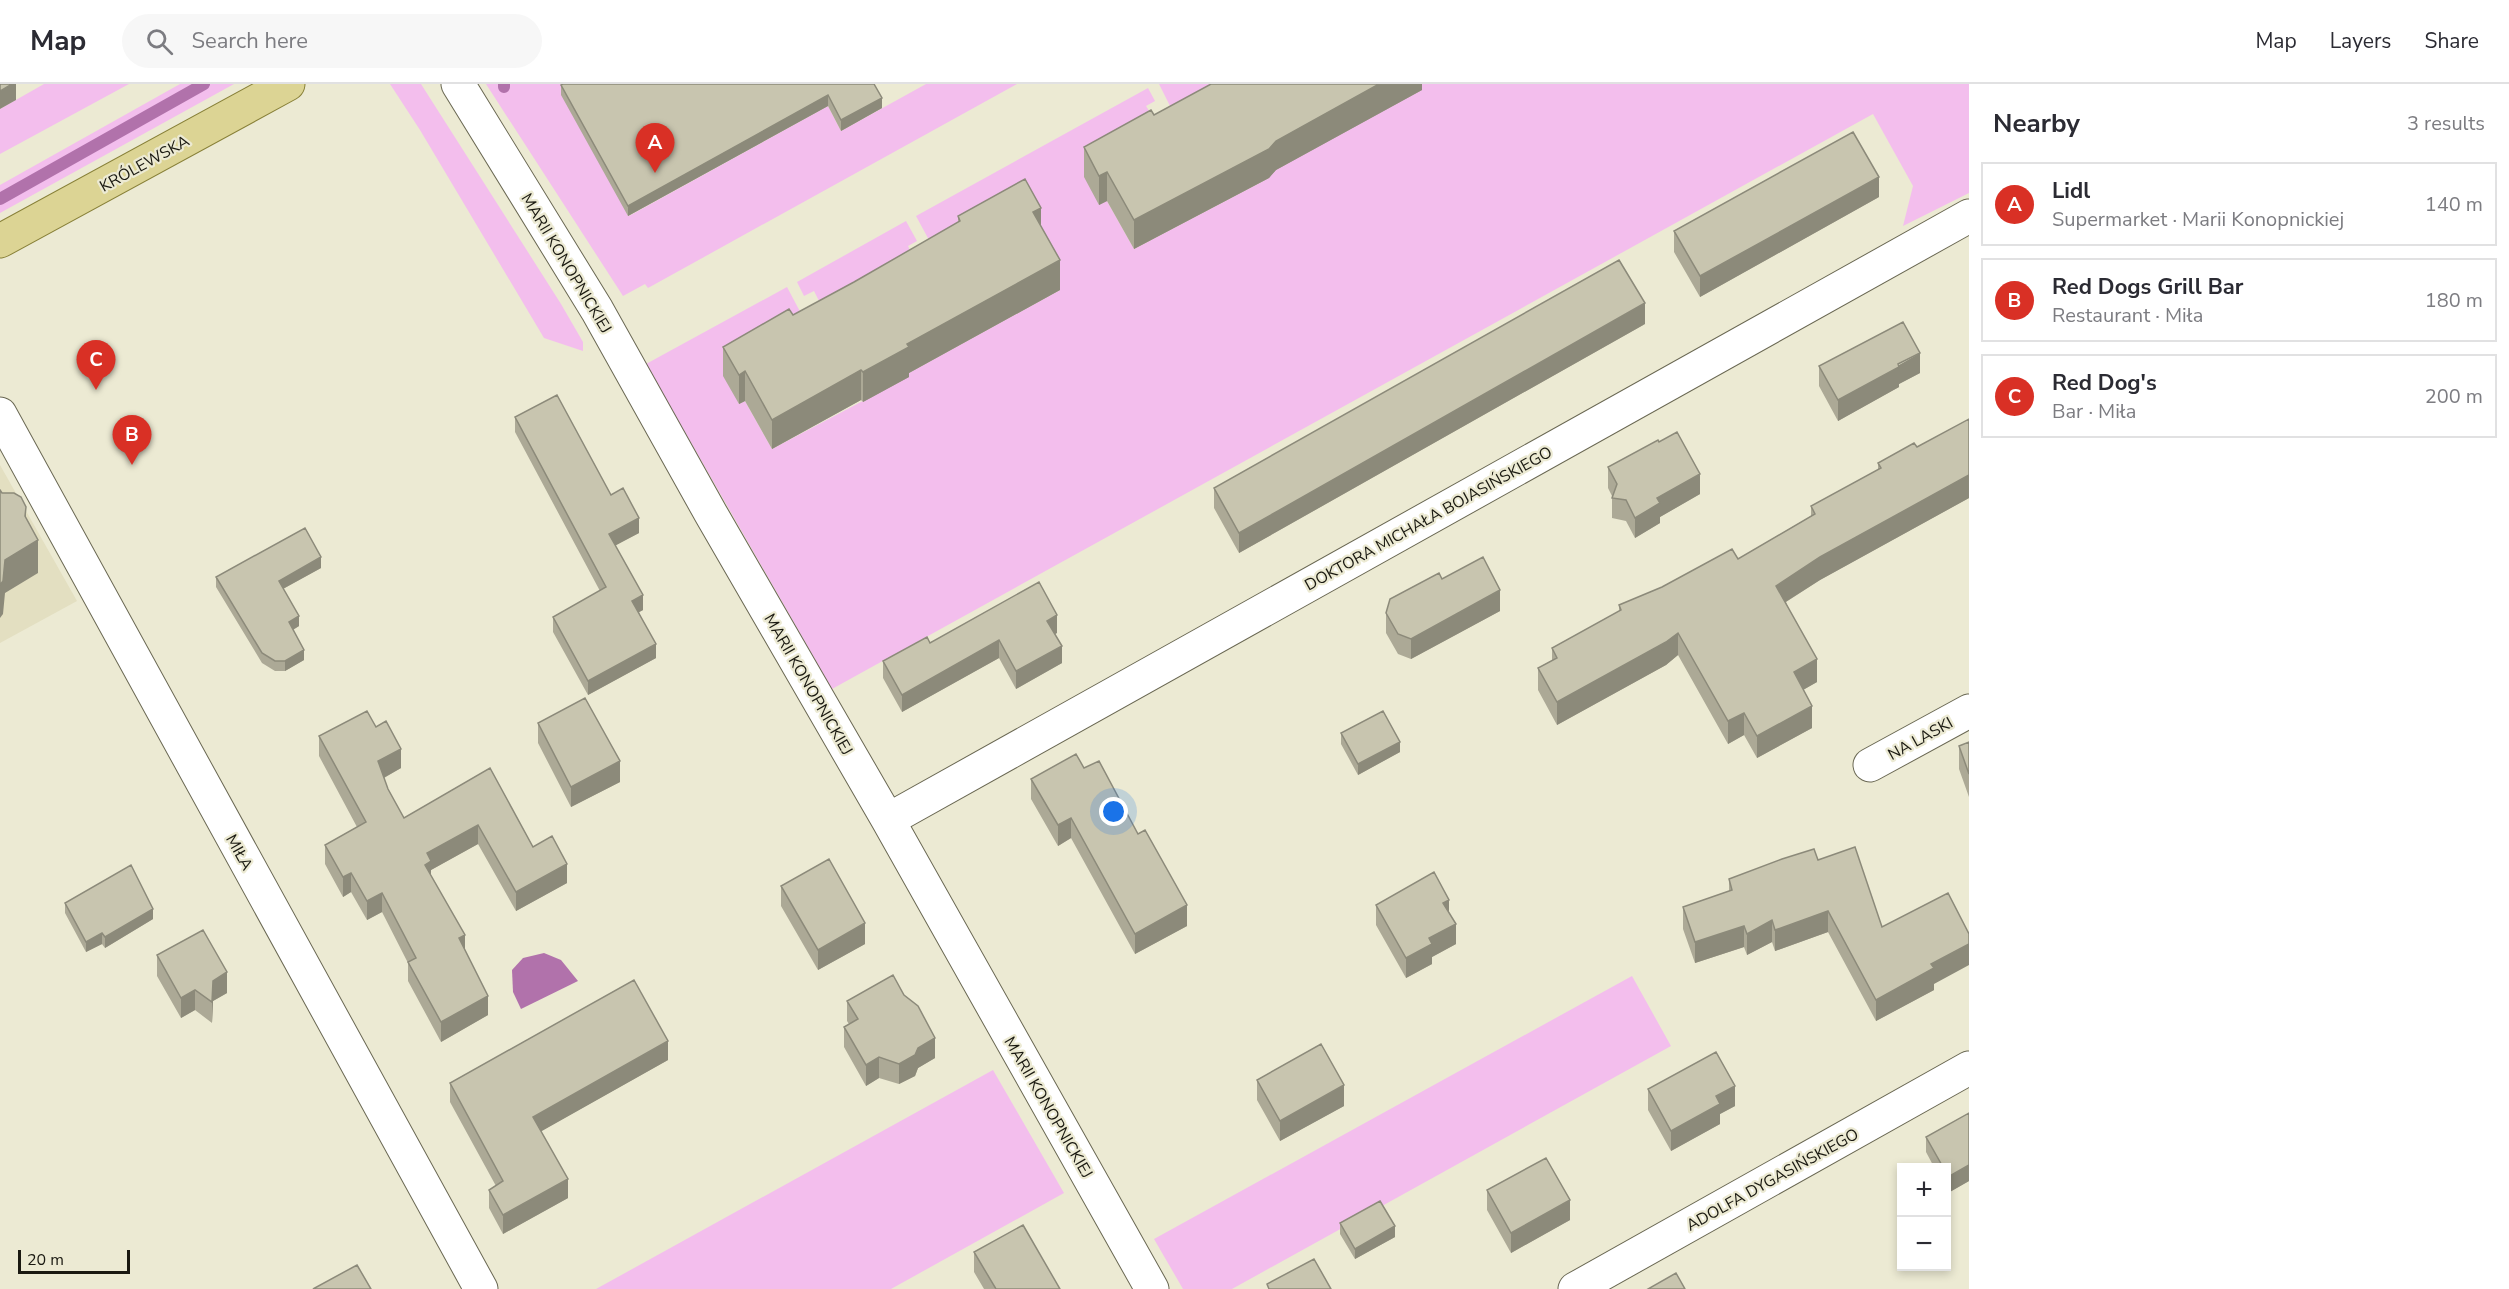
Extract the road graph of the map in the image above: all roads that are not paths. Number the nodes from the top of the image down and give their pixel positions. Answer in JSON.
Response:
{"nodes":[{"id":1,"x":288,"y":84,"type":"edge"},
{"id":2,"x":458,"y":84,"type":"edge"},
{"id":3,"x":1966,"y":226,"type":"edge"},
{"id":4,"x":0,"y":242,"type":"edge"},
{"id":5,"x":0,"y":414,"type":"edge"},
{"id":6,"x":1969,"y":711,"type":"edge"},
{"id":7,"x":1870,"y":765,"type":"dead end"},
{"id":8,"x":888,"y":820,"type":"junction"},
{"id":9,"x":1969,"y":1068,"type":"edge"},
{"id":10,"x":481,"y":1289,"type":"edge"},
{"id":11,"x":1152,"y":1289,"type":"edge"},
{"id":12,"x":1575,"y":1289,"type":"edge"}],
"edges":[{"from":1,"to":4,"type":"main road","name":"KRÓLEWSKA"},
{"from":2,"to":8,"type":"street","name":"MARII KONOPNICKIEJ"},
{"from":3,"to":8,"type":"street","name":"DOKTORA MICHAŁA BOJASIŃSKIEGO"},
{"from":5,"to":10,"type":"street","name":"MIŁA"},
{"from":6,"to":7,"type":"street","name":"NA LASKI"},
{"from":8,"to":11,"type":"street","name":"MARII KONOPNICKIEJ"},
{"from":9,"to":12,"type":"street","name":"ADOLFA DYGASIŃSKIEGO"}]}
